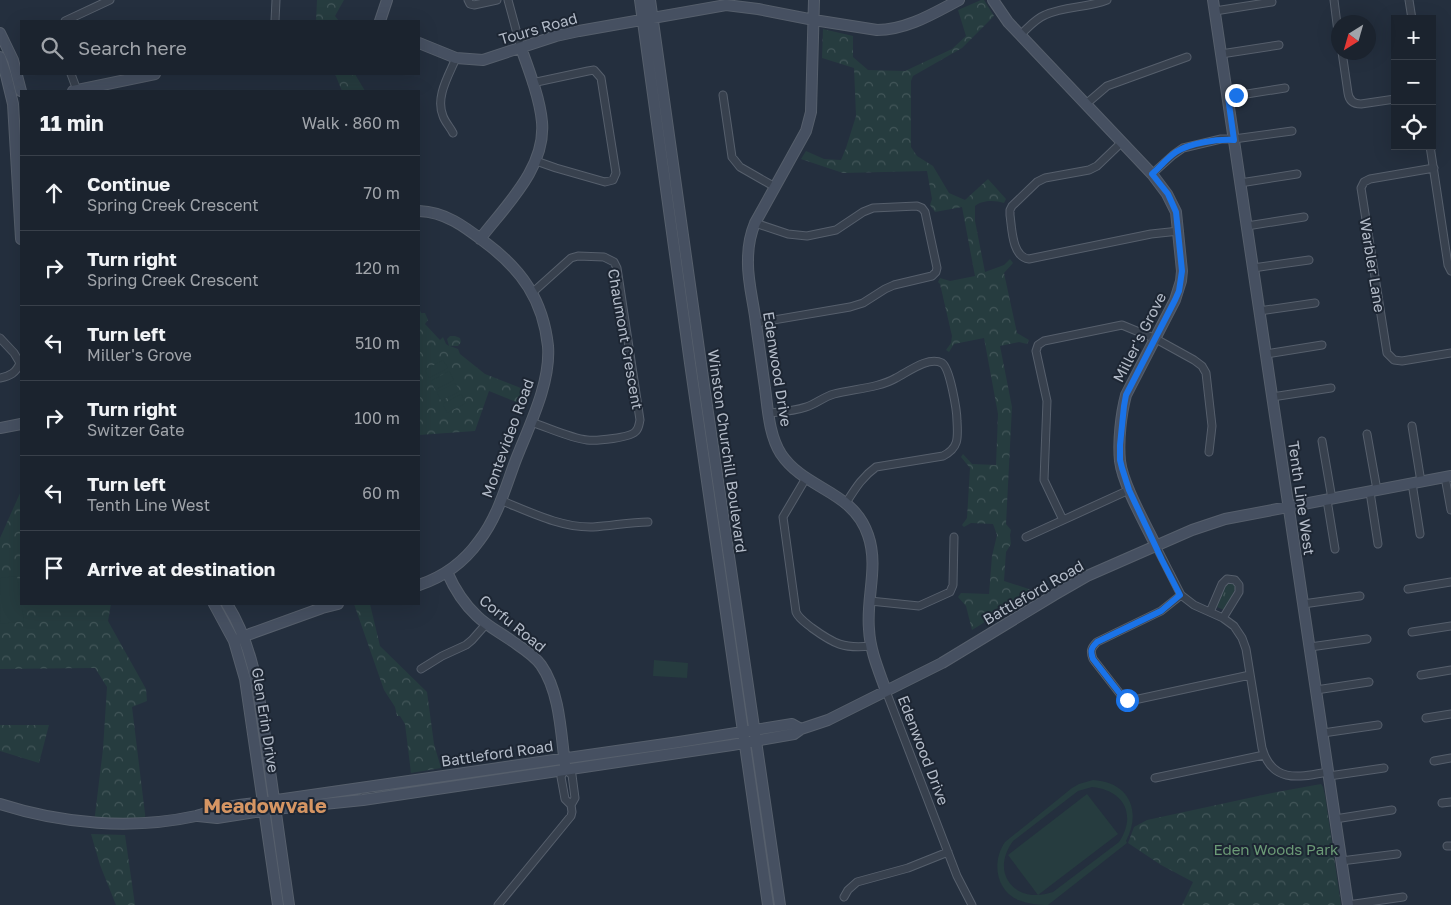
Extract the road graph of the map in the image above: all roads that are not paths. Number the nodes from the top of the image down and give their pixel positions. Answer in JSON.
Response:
{"nodes":[{"id":1,"x":110,"y":0,"type":"edge"},
{"id":2,"x":276,"y":0,"type":"edge"},
{"id":3,"x":387,"y":0,"type":"edge"},
{"id":4,"x":468,"y":0,"type":"edge"},
{"id":5,"x":497,"y":0,"type":"edge"},
{"id":6,"x":508,"y":0,"type":"edge"},
{"id":7,"x":640,"y":0,"type":"edge"},
{"id":8,"x":650,"y":0,"type":"edge"},
{"id":9,"x":814,"y":0,"type":"edge"},
{"id":10,"x":959,"y":0,"type":"edge"},
{"id":11,"x":994,"y":0,"type":"edge"},
{"id":12,"x":1107,"y":0,"type":"edge"},
{"id":13,"x":1213,"y":0,"type":"edge"},
{"id":14,"x":1334,"y":0,"type":"edge"},
{"id":15,"x":1409,"y":0,"type":"edge"},
{"id":16,"x":1272,"y":2,"type":"dead end"},
{"id":17,"x":1215,"y":11,"type":"junction"},
{"id":18,"x":1336,"y":15,"type":"edge"},
{"id":19,"x":1411,"y":15,"type":"edge"},
{"id":20,"x":647,"y":18,"type":"junction"},
{"id":21,"x":67,"y":20,"type":"edge"},
{"id":22,"x":275,"y":20,"type":"edge"},
{"id":23,"x":380,"y":20,"type":"edge"},
{"id":24,"x":814,"y":20,"type":"junction"},
{"id":25,"x":0,"y":33,"type":"edge"},
{"id":26,"x":1020,"y":35,"type":"junction"},
{"id":27,"x":420,"y":43,"type":"edge"},
{"id":28,"x":1279,"y":45,"type":"dead end"},
{"id":29,"x":522,"y":48,"type":"junction"},
{"id":30,"x":1221,"y":54,"type":"junction"},
{"id":31,"x":0,"y":57,"type":"edge"},
{"id":32,"x":1187,"y":57,"type":"dead end"},
{"id":33,"x":456,"y":58,"type":"junction"},
{"id":34,"x":1343,"y":60,"type":"edge"},
{"id":35,"x":71,"y":75,"type":"edge"},
{"id":36,"x":149,"y":75,"type":"edge"},
{"id":37,"x":532,"y":84,"type":"junction"},
{"id":38,"x":1285,"y":88,"type":"dead end"},
{"id":39,"x":21,"y":90,"type":"edge"},
{"id":40,"x":75,"y":90,"type":"edge"},
{"id":41,"x":80,"y":90,"type":"edge"},
{"id":42,"x":723,"y":95,"type":"dead end"},
{"id":43,"x":1228,"y":97,"type":"junction"},
{"id":44,"x":1391,"y":100,"type":"edge"},
{"id":45,"x":17,"y":103,"type":"edge"},
{"id":46,"x":1086,"y":104,"type":"junction"},
{"id":47,"x":1292,"y":131,"type":"dead end"},
{"id":48,"x":453,"y":133,"type":"dead end"},
{"id":49,"x":1234,"y":140,"type":"junction"},
{"id":50,"x":1122,"y":142,"type":"junction"},
{"id":51,"x":1431,"y":150,"type":"edge"},
{"id":52,"x":536,"y":161,"type":"junction"},
{"id":53,"x":1434,"y":168,"type":"junction"},
{"id":54,"x":1152,"y":174,"type":"junction"},
{"id":55,"x":1296,"y":174,"type":"dead end"},
{"id":56,"x":1240,"y":183,"type":"junction"},
{"id":57,"x":775,"y":187,"type":"junction"},
{"id":58,"x":20,"y":205,"type":"edge"},
{"id":59,"x":420,"y":211,"type":"edge"},
{"id":60,"x":1304,"y":217,"type":"dead end"},
{"id":61,"x":755,"y":223,"type":"junction"},
{"id":62,"x":1247,"y":226,"type":"junction"},
{"id":63,"x":1179,"y":231,"type":"junction"},
{"id":64,"x":480,"y":239,"type":"junction"},
{"id":65,"x":1310,"y":260,"type":"dead end"},
{"id":66,"x":1253,"y":268,"type":"junction"},
{"id":67,"x":1451,"y":271,"type":"edge"},
{"id":68,"x":532,"y":293,"type":"junction"},
{"id":69,"x":1316,"y":303,"type":"dead end"},
{"id":70,"x":1259,"y":311,"type":"junction"},
{"id":71,"x":756,"y":323,"type":"junction"},
{"id":72,"x":0,"y":338,"type":"edge"},
{"id":73,"x":1156,"y":339,"type":"junction"},
{"id":74,"x":1322,"y":345,"type":"dead end"},
{"id":75,"x":1451,"y":353,"type":"edge"},
{"id":76,"x":1266,"y":354,"type":"junction"},
{"id":77,"x":0,"y":378,"type":"edge"},
{"id":78,"x":1331,"y":388,"type":"dead end"},
{"id":79,"x":1272,"y":397,"type":"junction"},
{"id":80,"x":769,"y":413,"type":"junction"},
{"id":81,"x":531,"y":422,"type":"junction"},
{"id":82,"x":20,"y":424,"type":"edge"},
{"id":83,"x":1412,"y":426,"type":"dead end"},
{"id":84,"x":0,"y":428,"type":"edge"},
{"id":85,"x":1368,"y":434,"type":"dead end"},
{"id":86,"x":1322,"y":441,"type":"dead end"},
{"id":87,"x":1209,"y":452,"type":"dead end"},
{"id":88,"x":1448,"y":477,"type":"edge"},
{"id":89,"x":806,"y":478,"type":"junction"},
{"id":90,"x":1417,"y":483,"type":"junction"},
{"id":91,"x":1129,"y":490,"type":"junction"},
{"id":92,"x":1373,"y":491,"type":"junction"},
{"id":93,"x":1329,"y":499,"type":"junction"},
{"id":94,"x":500,"y":500,"type":"junction"},
{"id":95,"x":846,"y":502,"type":"junction"},
{"id":96,"x":1289,"y":507,"type":"junction"},
{"id":97,"x":1451,"y":510,"type":"edge"},
{"id":98,"x":1063,"y":520,"type":"junction"},
{"id":99,"x":648,"y":522,"type":"dead end"},
{"id":100,"x":1420,"y":534,"type":"dead end"},
{"id":101,"x":954,"y":537,"type":"dead end"},
{"id":102,"x":1026,"y":537,"type":"dead end"},
{"id":103,"x":1378,"y":544,"type":"dead end"},
{"id":104,"x":1156,"y":546,"type":"junction"},
{"id":105,"x":1335,"y":549,"type":"dead end"},
{"id":106,"x":447,"y":572,"type":"junction"},
{"id":107,"x":1451,"y":582,"type":"edge"},
{"id":108,"x":420,"y":585,"type":"edge"},
{"id":109,"x":1408,"y":588,"type":"dead end"},
{"id":110,"x":1180,"y":595,"type":"junction"},
{"id":111,"x":1360,"y":596,"type":"dead end"},
{"id":112,"x":870,"y":601,"type":"junction"},
{"id":113,"x":1303,"y":604,"type":"junction"},
{"id":114,"x":215,"y":605,"type":"edge"},
{"id":115,"x":228,"y":605,"type":"edge"},
{"id":116,"x":334,"y":605,"type":"edge"},
{"id":117,"x":1210,"y":612,"type":"junction"},
{"id":118,"x":1223,"y":618,"type":"junction"},
{"id":119,"x":486,"y":623,"type":"junction"},
{"id":120,"x":1451,"y":626,"type":"edge"},
{"id":121,"x":1412,"y":632,"type":"dead end"},
{"id":122,"x":244,"y":636,"type":"junction"},
{"id":123,"x":1367,"y":639,"type":"dead end"},
{"id":124,"x":234,"y":641,"type":"junction"},
{"id":125,"x":871,"y":646,"type":"junction"},
{"id":126,"x":1310,"y":647,"type":"junction"},
{"id":127,"x":421,"y":669,"type":"dead end"},
{"id":128,"x":1451,"y":670,"type":"edge"},
{"id":129,"x":1250,"y":675,"type":"junction"},
{"id":130,"x":1421,"y":675,"type":"dead end"},
{"id":131,"x":1369,"y":682,"type":"dead end"},
{"id":132,"x":1316,"y":690,"type":"junction"},
{"id":133,"x":886,"y":691,"type":"junction"},
{"id":134,"x":1451,"y":714,"type":"edge"},
{"id":135,"x":1426,"y":718,"type":"dead end"},
{"id":136,"x":1378,"y":725,"type":"dead end"},
{"id":137,"x":1323,"y":733,"type":"junction"},
{"id":138,"x":755,"y":736,"type":"junction"},
{"id":139,"x":744,"y":738,"type":"junction"},
{"id":140,"x":1264,"y":754,"type":"junction"},
{"id":141,"x":1451,"y":758,"type":"edge"},
{"id":142,"x":1434,"y":761,"type":"dead end"},
{"id":143,"x":565,"y":764,"type":"junction"},
{"id":144,"x":1384,"y":768,"type":"dead end"},
{"id":145,"x":1329,"y":774,"type":"junction"},
{"id":146,"x":1156,"y":778,"type":"dead end"},
{"id":147,"x":1451,"y":802,"type":"edge"},
{"id":148,"x":1442,"y":803,"type":"dead end"},
{"id":149,"x":0,"y":804,"type":"edge"},
{"id":150,"x":275,"y":804,"type":"junction"},
{"id":151,"x":264,"y":806,"type":"junction"},
{"id":152,"x":1392,"y":810,"type":"dead end"},
{"id":153,"x":1335,"y":819,"type":"junction"},
{"id":154,"x":948,"y":852,"type":"junction"},
{"id":155,"x":1397,"y":854,"type":"dead end"},
{"id":156,"x":1341,"y":862,"type":"junction"},
{"id":157,"x":1404,"y":896,"type":"dead end"},
{"id":158,"x":844,"y":897,"type":"dead end"},
{"id":159,"x":278,"y":905,"type":"edge"},
{"id":160,"x":289,"y":905,"type":"edge"},
{"id":161,"x":498,"y":905,"type":"edge"},
{"id":162,"x":768,"y":905,"type":"edge"},
{"id":163,"x":780,"y":905,"type":"edge"},
{"id":164,"x":972,"y":905,"type":"edge"},
{"id":165,"x":1348,"y":905,"type":"edge"}],
"edges":[{"from":1,"to":21,"type":"street"},
{"from":2,"to":22,"type":"street"},
{"from":3,"to":23,"type":"street"},
{"from":4,"to":5,"type":"street"},
{"from":6,"to":29,"type":"street"},
{"from":7,"to":20,"type":"street","name":"Winston Churchill Boulevard"},
{"from":8,"to":20,"type":"street","name":"Winston Churchill Boulevard"},
{"from":9,"to":24,"type":"street","name":"Edenwood Drive"},
{"from":10,"to":24,"type":"street","name":"Tours Road"},
{"from":11,"to":26,"type":"street","name":"Miller's Grove"},
{"from":12,"to":26,"type":"street"},
{"from":13,"to":17,"type":"street","name":"Tenth Line West"},
{"from":14,"to":18,"type":"street"},
{"from":15,"to":19,"type":"street"},
{"from":16,"to":17,"type":"street"},
{"from":17,"to":30,"type":"street","name":"Tenth Line West"},
{"from":20,"to":24,"type":"street","name":"Tours Road"},
{"from":20,"to":29,"type":"street","name":"Tours Road"},
{"from":20,"to":138,"type":"street","name":"Winston Churchill Boulevard"},
{"from":20,"to":139,"type":"street","name":"Winston Churchill Boulevard"},
{"from":24,"to":57,"type":"street","name":"Edenwood Drive"},
{"from":25,"to":39,"type":"street"},
{"from":26,"to":46,"type":"street","name":"Miller's Grove"},
{"from":27,"to":33,"type":"street","name":"Tours Road"},
{"from":28,"to":30,"type":"street"},
{"from":29,"to":33,"type":"street","name":"Tours Road"},
{"from":29,"to":37,"type":"street"},
{"from":30,"to":43,"type":"street","name":"Tenth Line West"},
{"from":31,"to":45,"type":"street"},
{"from":32,"to":46,"type":"street"},
{"from":33,"to":48,"type":"street"},
{"from":34,"to":44,"type":"street"},
{"from":35,"to":40,"type":"street"},
{"from":36,"to":41,"type":"street"},
{"from":37,"to":52,"type":"street"},
{"from":37,"to":52,"type":"street"},
{"from":38,"to":43,"type":"street"},
{"from":42,"to":57,"type":"street"},
{"from":43,"to":49,"type":"street","name":"Tenth Line West"},
{"from":45,"to":58,"type":"street"},
{"from":46,"to":50,"type":"street","name":"Miller's Grove"},
{"from":47,"to":49,"type":"street"},
{"from":49,"to":54,"type":"street"},
{"from":49,"to":56,"type":"street","name":"Tenth Line West"},
{"from":50,"to":54,"type":"street","name":"Miller's Grove"},
{"from":50,"to":63,"type":"street"},
{"from":51,"to":53,"type":"street"},
{"from":52,"to":64,"type":"street"},
{"from":53,"to":67,"type":"street"},
{"from":53,"to":75,"type":"street","name":"Warbler Lane"},
{"from":54,"to":63,"type":"street","name":"Miller's Grove"},
{"from":55,"to":56,"type":"street"},
{"from":56,"to":62,"type":"street","name":"Tenth Line West"},
{"from":57,"to":61,"type":"street","name":"Edenwood Drive"},
{"from":59,"to":64,"type":"street","name":"Montevideo Road"},
{"from":60,"to":62,"type":"street"},
{"from":61,"to":71,"type":"street","name":"Edenwood Drive"},
{"from":61,"to":71,"type":"street"},
{"from":62,"to":66,"type":"street","name":"Tenth Line West"},
{"from":63,"to":73,"type":"street","name":"Miller's Grove"},
{"from":64,"to":68,"type":"street","name":"Montevideo Road"},
{"from":65,"to":66,"type":"street"},
{"from":66,"to":70,"type":"street","name":"Tenth Line West"},
{"from":68,"to":81,"type":"street","name":"Montevideo Road"},
{"from":68,"to":81,"type":"street","name":"Chaumont Crescent"},
{"from":69,"to":70,"type":"street"},
{"from":70,"to":76,"type":"street","name":"Tenth Line West"},
{"from":71,"to":80,"type":"street","name":"Edenwood Drive"},
{"from":72,"to":77,"type":"street"},
{"from":73,"to":87,"type":"street"},
{"from":73,"to":91,"type":"street","name":"Miller's Grove"},
{"from":73,"to":98,"type":"street"},
{"from":74,"to":76,"type":"street"},
{"from":76,"to":79,"type":"street","name":"Tenth Line West"},
{"from":78,"to":79,"type":"street"},
{"from":79,"to":96,"type":"street","name":"Tenth Line West"},
{"from":80,"to":89,"type":"street","name":"Edenwood Drive"},
{"from":80,"to":95,"type":"street"},
{"from":81,"to":94,"type":"street","name":"Montevideo Road"},
{"from":82,"to":84,"type":"street"},
{"from":83,"to":90,"type":"street"},
{"from":85,"to":92,"type":"street"},
{"from":86,"to":93,"type":"street"},
{"from":88,"to":90,"type":"street","name":"Battleford Road"},
{"from":88,"to":97,"type":"street"},
{"from":89,"to":95,"type":"street","name":"Edenwood Drive"},
{"from":89,"to":125,"type":"street"},
{"from":90,"to":92,"type":"street","name":"Battleford Road"},
{"from":90,"to":100,"type":"street"},
{"from":91,"to":98,"type":"street"},
{"from":91,"to":104,"type":"street","name":"Miller's Grove"},
{"from":92,"to":93,"type":"street","name":"Battleford Road"},
{"from":92,"to":103,"type":"street"},
{"from":93,"to":96,"type":"street","name":"Battleford Road"},
{"from":93,"to":105,"type":"street"},
{"from":94,"to":99,"type":"street"},
{"from":94,"to":106,"type":"street","name":"Montevideo Road"},
{"from":95,"to":112,"type":"street","name":"Edenwood Drive"},
{"from":96,"to":104,"type":"street","name":"Battleford Road"},
{"from":96,"to":113,"type":"street","name":"Tenth Line West"},
{"from":98,"to":102,"type":"street"},
{"from":101,"to":112,"type":"street"},
{"from":104,"to":110,"type":"street","name":"Miller's Grove"},
{"from":104,"to":133,"type":"street","name":"Battleford Road"},
{"from":106,"to":108,"type":"street","name":"Montevideo Road"},
{"from":106,"to":119,"type":"street","name":"Corfu Road"},
{"from":107,"to":109,"type":"street"},
{"from":110,"to":117,"type":"street"},
{"from":110,"to":129,"type":"street"},
{"from":111,"to":113,"type":"street"},
{"from":112,"to":125,"type":"street","name":"Edenwood Drive"},
{"from":113,"to":126,"type":"street","name":"Tenth Line West"},
{"from":114,"to":124,"type":"street","name":"Glen Erin Drive"},
{"from":115,"to":122,"type":"street","name":"Glen Erin Drive"},
{"from":116,"to":122,"type":"street"},
{"from":117,"to":118,"type":"street"},
{"from":117,"to":118,"type":"street"},
{"from":118,"to":129,"type":"street"},
{"from":119,"to":127,"type":"street"},
{"from":119,"to":143,"type":"street","name":"Corfu Road"},
{"from":120,"to":121,"type":"street"},
{"from":122,"to":124,"type":"street"},
{"from":122,"to":150,"type":"street","name":"Glen Erin Drive"},
{"from":123,"to":126,"type":"street"},
{"from":124,"to":151,"type":"street","name":"Glen Erin Drive"},
{"from":125,"to":133,"type":"street","name":"Edenwood Drive"},
{"from":126,"to":132,"type":"street","name":"Tenth Line West"},
{"from":128,"to":130,"type":"street"},
{"from":129,"to":140,"type":"street"},
{"from":131,"to":132,"type":"street"},
{"from":132,"to":137,"type":"street","name":"Tenth Line West"},
{"from":133,"to":138,"type":"street","name":"Battleford Road"},
{"from":133,"to":154,"type":"street","name":"Edenwood Drive"},
{"from":134,"to":135,"type":"street"},
{"from":136,"to":137,"type":"street"},
{"from":137,"to":145,"type":"street","name":"Tenth Line West"},
{"from":138,"to":139,"type":"street","name":"Battleford Road"},
{"from":138,"to":163,"type":"street","name":"Winston Churchill Boulevard"},
{"from":139,"to":143,"type":"street","name":"Battleford Road"},
{"from":139,"to":162,"type":"street","name":"Winston Churchill Boulevard"},
{"from":140,"to":145,"type":"street"},
{"from":140,"to":146,"type":"street"},
{"from":141,"to":142,"type":"street"},
{"from":143,"to":150,"type":"street","name":"Battleford Road"},
{"from":143,"to":161,"type":"street"},
{"from":144,"to":145,"type":"street"},
{"from":145,"to":153,"type":"street","name":"Tenth Line West"},
{"from":147,"to":148,"type":"street"},
{"from":149,"to":151,"type":"street","name":"Battleford Road"},
{"from":150,"to":151,"type":"street","name":"Battleford Road"},
{"from":150,"to":160,"type":"street","name":"Glen Erin Drive"},
{"from":151,"to":159,"type":"street","name":"Glen Erin Drive"},
{"from":152,"to":153,"type":"street"},
{"from":153,"to":156,"type":"street","name":"Tenth Line West"},
{"from":154,"to":158,"type":"street"},
{"from":154,"to":164,"type":"street","name":"Edenwood Drive"},
{"from":155,"to":156,"type":"street"},
{"from":156,"to":165,"type":"street","name":"Tenth Line West"},
{"from":157,"to":165,"type":"street","name":"Tenth Line West"}]}
